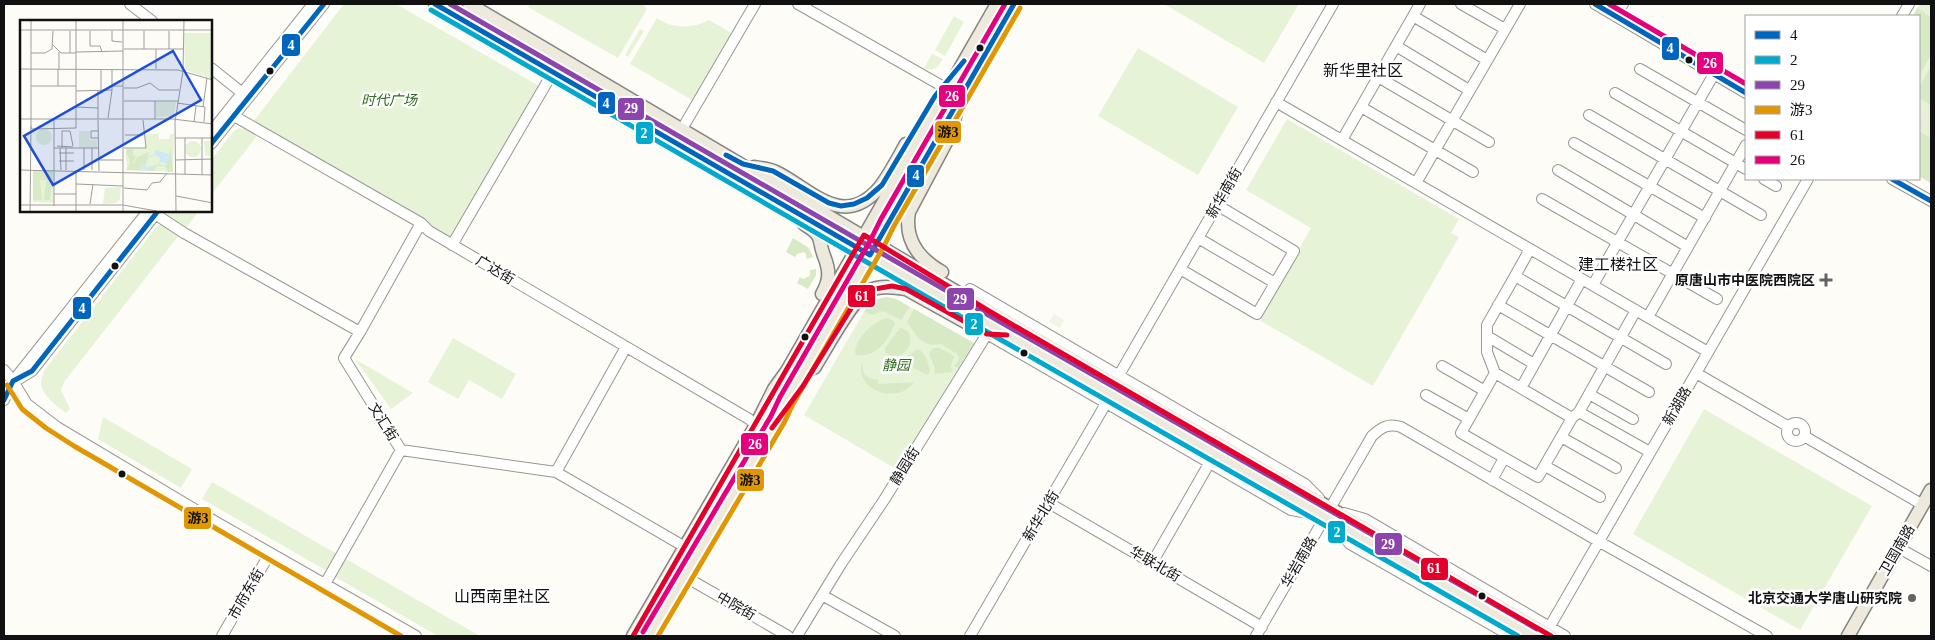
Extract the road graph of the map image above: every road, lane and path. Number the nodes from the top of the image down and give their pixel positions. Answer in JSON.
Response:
{"nodes":[{"id":1,"x":123,"y":4,"type":"edge"},
{"id":2,"x":130,"y":4,"type":"edge"},
{"id":3,"x":313,"y":4,"type":"edge"},
{"id":4,"x":324,"y":4,"type":"edge"},
{"id":5,"x":435,"y":4,"type":"edge"},
{"id":6,"x":469,"y":4,"type":"edge"},
{"id":7,"x":755,"y":4,"type":"edge"},
{"id":8,"x":798,"y":4,"type":"edge"},
{"id":9,"x":997,"y":4,"type":"edge"},
{"id":10,"x":1014,"y":4,"type":"edge"},
{"id":11,"x":1333,"y":4,"type":"edge"},
{"id":12,"x":1420,"y":4,"type":"edge"},
{"id":13,"x":1461,"y":4,"type":"edge"},
{"id":14,"x":1520,"y":4,"type":"edge"},
{"id":15,"x":1595,"y":4,"type":"edge"},
{"id":16,"x":1623,"y":4,"type":"edge"},
{"id":17,"x":1909,"y":4,"type":"edge"},
{"id":18,"x":1903,"y":15,"type":"edge"},
{"id":19,"x":1413,"y":16,"type":"junction"},
{"id":20,"x":1615,"y":16,"type":"junction"},
{"id":21,"x":144,"y":20,"type":"edge"},
{"id":22,"x":151,"y":20,"type":"edge"},
{"id":23,"x":1505,"y":29,"type":"junction"},
{"id":24,"x":1396,"y":46,"type":"junction"},
{"id":25,"x":1487,"y":60,"type":"junction"},
{"id":26,"x":212,"y":69,"type":"edge"},
{"id":27,"x":1640,"y":69,"type":"dead end"},
{"id":28,"x":958,"y":71,"type":"junction"},
{"id":29,"x":553,"y":72,"type":"junction"},
{"id":30,"x":1714,"y":74,"type":"junction"},
{"id":31,"x":212,"y":76,"type":"edge"},
{"id":32,"x":1378,"y":77,"type":"junction"},
{"id":33,"x":942,"y":86,"type":"junction"},
{"id":34,"x":1470,"y":90,"type":"junction"},
{"id":35,"x":1745,"y":92,"type":"edge"},
{"id":36,"x":1615,"y":93,"type":"dead end"},
{"id":37,"x":244,"y":97,"type":"junction"},
{"id":38,"x":959,"y":98,"type":"junction"},
{"id":39,"x":1276,"y":102,"type":"junction"},
{"id":40,"x":1698,"y":102,"type":"junction"},
{"id":41,"x":1361,"y":107,"type":"junction"},
{"id":42,"x":1589,"y":115,"type":"dead end"},
{"id":43,"x":234,"y":116,"type":"junction"},
{"id":44,"x":1452,"y":121,"type":"junction"},
{"id":45,"x":682,"y":129,"type":"junction"},
{"id":46,"x":1745,"y":129,"type":"edge"},
{"id":47,"x":212,"y":131,"type":"edge"},
{"id":48,"x":1681,"y":131,"type":"junction"},
{"id":49,"x":1342,"y":140,"type":"junction"},
{"id":50,"x":1489,"y":142,"type":"dead end"},
{"id":51,"x":212,"y":143,"type":"edge"},
{"id":52,"x":1574,"y":143,"type":"dead end"},
{"id":53,"x":1745,"y":147,"type":"edge"},
{"id":54,"x":1435,"y":150,"type":"junction"},
{"id":55,"x":1665,"y":160,"type":"junction"},
{"id":56,"x":1736,"y":163,"type":"junction"},
{"id":57,"x":742,"y":164,"type":"junction"},
{"id":58,"x":1745,"y":168,"type":"edge"},
{"id":59,"x":1558,"y":170,"type":"dead end"},
{"id":60,"x":1473,"y":172,"type":"dead end"},
{"id":61,"x":1766,"y":180,"type":"edge"},
{"id":62,"x":1807,"y":180,"type":"edge"},
{"id":63,"x":1894,"y":180,"type":"edge"},
{"id":64,"x":1416,"y":183,"type":"junction"},
{"id":65,"x":1650,"y":186,"type":"junction"},
{"id":66,"x":1776,"y":186,"type":"dead end"},
{"id":67,"x":754,"y":188,"type":"junction"},
{"id":68,"x":1720,"y":191,"type":"junction"},
{"id":69,"x":1542,"y":199,"type":"dead end"},
{"id":70,"x":1931,"y":201,"type":"edge"},
{"id":71,"x":1217,"y":206,"type":"junction"},
{"id":72,"x":154,"y":212,"type":"edge"},
{"id":73,"x":1633,"y":215,"type":"junction"},
{"id":74,"x":1761,"y":215,"type":"dead end"},
{"id":75,"x":1705,"y":218,"type":"junction"},
{"id":76,"x":421,"y":224,"type":"junction"},
{"id":77,"x":864,"y":235,"type":"junction"},
{"id":78,"x":1198,"y":238,"type":"junction"},
{"id":79,"x":1618,"y":242,"type":"junction"},
{"id":80,"x":877,"y":244,"type":"junction"},
{"id":81,"x":452,"y":245,"type":"junction"},
{"id":82,"x":857,"y":247,"type":"junction"},
{"id":83,"x":1688,"y":247,"type":"junction"},
{"id":84,"x":1530,"y":249,"type":"junction"},
{"id":85,"x":870,"y":255,"type":"junction"},
{"id":86,"x":1180,"y":269,"type":"junction"},
{"id":87,"x":1673,"y":274,"type":"junction"},
{"id":88,"x":1515,"y":276,"type":"junction"},
{"id":89,"x":1582,"y":279,"type":"junction"},
{"id":90,"x":1276,"y":283,"type":"junction"},
{"id":91,"x":1593,"y":285,"type":"junction"},
{"id":92,"x":970,"y":289,"type":"junction"},
{"id":93,"x":1717,"y":299,"type":"dead end"},
{"id":94,"x":1498,"y":305,"type":"junction"},
{"id":95,"x":1567,"y":306,"type":"junction"},
{"id":96,"x":1636,"y":310,"type":"junction"},
{"id":97,"x":989,"y":311,"type":"junction"},
{"id":98,"x":1648,"y":317,"type":"junction"},
{"id":99,"x":360,"y":332,"type":"junction"},
{"id":100,"x":987,"y":334,"type":"junction"},
{"id":101,"x":1008,"y":335,"type":"junction"},
{"id":102,"x":1487,"y":336,"type":"junction"},
{"id":103,"x":1551,"y":336,"type":"junction"},
{"id":104,"x":1621,"y":337,"type":"junction"},
{"id":105,"x":626,"y":347,"type":"junction"},
{"id":106,"x":1708,"y":352,"type":"junction"},
{"id":107,"x":1534,"y":364,"type":"junction"},
{"id":108,"x":1666,"y":364,"type":"dead end"},
{"id":109,"x":1442,"y":366,"type":"dead end"},
{"id":110,"x":1604,"y":367,"type":"junction"},
{"id":111,"x":4,"y":370,"type":"edge"},
{"id":112,"x":1495,"y":373,"type":"junction"},
{"id":113,"x":1696,"y":373,"type":"junction"},
{"id":114,"x":13,"y":381,"type":"junction"},
{"id":115,"x":1521,"y":388,"type":"junction"},
{"id":116,"x":774,"y":389,"type":"junction"},
{"id":117,"x":1113,"y":389,"type":"junction"},
{"id":118,"x":1485,"y":391,"type":"junction"},
{"id":119,"x":1649,"y":392,"type":"dead end"},
{"id":120,"x":1589,"y":394,"type":"junction"},
{"id":121,"x":1426,"y":395,"type":"dead end"},
{"id":122,"x":4,"y":400,"type":"edge"},
{"id":123,"x":1575,"y":415,"type":"junction"},
{"id":124,"x":778,"y":419,"type":"junction"},
{"id":125,"x":1469,"y":419,"type":"junction"},
{"id":126,"x":1633,"y":419,"type":"dead end"},
{"id":127,"x":756,"y":425,"type":"junction"},
{"id":128,"x":1561,"y":437,"type":"junction"},
{"id":129,"x":401,"y":450,"type":"junction"},
{"id":130,"x":1650,"y":452,"type":"junction"},
{"id":131,"x":1504,"y":458,"type":"junction"},
{"id":132,"x":1210,"y":462,"type":"junction"},
{"id":133,"x":1545,"y":466,"type":"junction"},
{"id":134,"x":1616,"y":468,"type":"dead end"},
{"id":135,"x":556,"y":472,"type":"junction"},
{"id":136,"x":1492,"y":480,"type":"junction"},
{"id":137,"x":1931,"y":490,"type":"edge"},
{"id":138,"x":1600,"y":497,"type":"dead end"},
{"id":139,"x":1049,"y":503,"type":"junction"},
{"id":140,"x":1923,"y":505,"type":"junction"},
{"id":141,"x":1328,"y":512,"type":"junction"},
{"id":142,"x":1598,"y":541,"type":"junction"},
{"id":143,"x":685,"y":547,"type":"junction"},
{"id":144,"x":1899,"y":548,"type":"junction"},
{"id":145,"x":270,"y":553,"type":"junction"},
{"id":146,"x":1152,"y":563,"type":"junction"},
{"id":147,"x":1931,"y":566,"type":"edge"},
{"id":148,"x":684,"y":576,"type":"junction"},
{"id":149,"x":325,"y":584,"type":"junction"},
{"id":150,"x":822,"y":595,"type":"junction"},
{"id":151,"x":1262,"y":626,"type":"junction"},
{"id":152,"x":1545,"y":633,"type":"edge"},
{"id":153,"x":222,"y":636,"type":"edge"},
{"id":154,"x":416,"y":636,"type":"edge"},
{"id":155,"x":633,"y":636,"type":"edge"},
{"id":156,"x":649,"y":636,"type":"edge"},
{"id":157,"x":788,"y":636,"type":"edge"},
{"id":158,"x":797,"y":636,"type":"edge"},
{"id":159,"x":895,"y":636,"type":"edge"},
{"id":160,"x":970,"y":636,"type":"edge"},
{"id":161,"x":1256,"y":636,"type":"edge"},
{"id":162,"x":1511,"y":636,"type":"edge"},
{"id":163,"x":1566,"y":636,"type":"edge"},
{"id":164,"x":1767,"y":636,"type":"edge"},
{"id":165,"x":1848,"y":636,"type":"edge"}],
"edges":[{"from":1,"to":21,"type":"street"},
{"from":2,"to":22,"type":"street"},
{"from":3,"to":37,"type":"street"},
{"from":4,"to":37,"type":"street"},
{"from":5,"to":29,"type":"main road"},
{"from":6,"to":45,"type":"main road"},
{"from":7,"to":45,"type":"street"},
{"from":8,"to":33,"type":"street"},
{"from":9,"to":28,"type":"main road"},
{"from":10,"to":38,"type":"main road"},
{"from":11,"to":39,"type":"street","name":"新华南街"},
{"from":12,"to":19,"type":"street"},
{"from":13,"to":23,"type":"street"},
{"from":14,"to":23,"type":"street"},
{"from":15,"to":20,"type":"street"},
{"from":16,"to":20,"type":"street"},
{"from":17,"to":18,"type":"street"},
{"from":19,"to":24,"type":"street"},
{"from":19,"to":25,"type":"street"},
{"from":20,"to":30,"type":"street"},
{"from":23,"to":25,"type":"street"},
{"from":24,"to":32,"type":"street"},
{"from":24,"to":34,"type":"street"},
{"from":25,"to":34,"type":"street"},
{"from":26,"to":37,"type":"street"},
{"from":27,"to":40,"type":"street"},
{"from":28,"to":33,"type":"main road"},
{"from":28,"to":77,"type":"main road"},
{"from":29,"to":67,"type":"main road"},
{"from":29,"to":81,"type":"street"},
{"from":30,"to":35,"type":"street"},
{"from":30,"to":40,"type":"street"},
{"from":31,"to":37,"type":"street"},
{"from":32,"to":41,"type":"street"},
{"from":32,"to":44,"type":"street"},
{"from":33,"to":57,"type":"main road"},
{"from":34,"to":44,"type":"street"},
{"from":36,"to":48,"type":"street"},
{"from":37,"to":43,"type":"street"},
{"from":37,"to":47,"type":"street"},
{"from":38,"to":80,"type":"main road"},
{"from":38,"to":92,"type":"main road"},
{"from":39,"to":49,"type":"street"},
{"from":39,"to":71,"type":"street","name":"新华南街"},
{"from":40,"to":46,"type":"street"},
{"from":40,"to":48,"type":"street"},
{"from":41,"to":49,"type":"street"},
{"from":41,"to":54,"type":"street"},
{"from":42,"to":55,"type":"street"},
{"from":43,"to":51,"type":"street"},
{"from":43,"to":76,"type":"street","name":"广达街"},
{"from":44,"to":50,"type":"street"},
{"from":44,"to":54,"type":"street"},
{"from":45,"to":57,"type":"main road"},
{"from":48,"to":55,"type":"street"},
{"from":48,"to":56,"type":"street"},
{"from":49,"to":64,"type":"street"},
{"from":52,"to":65,"type":"street"},
{"from":53,"to":56,"type":"street"},
{"from":54,"to":60,"type":"street"},
{"from":54,"to":64,"type":"street"},
{"from":55,"to":65,"type":"street"},
{"from":55,"to":68,"type":"street"},
{"from":56,"to":58,"type":"street"},
{"from":56,"to":68,"type":"street"},
{"from":57,"to":77,"type":"main road"},
{"from":59,"to":73,"type":"street"},
{"from":61,"to":66,"type":"street"},
{"from":62,"to":106,"type":"street","name":"新湖路"},
{"from":63,"to":70,"type":"street"},
{"from":64,"to":84,"type":"street"},
{"from":65,"to":73,"type":"street"},
{"from":65,"to":75,"type":"street"},
{"from":67,"to":82,"type":"main road"},
{"from":67,"to":116,"type":"main road"},
{"from":68,"to":74,"type":"street"},
{"from":68,"to":75,"type":"street"},
{"from":69,"to":79,"type":"street"},
{"from":71,"to":78,"type":"street","name":"新华南街"},
{"from":71,"to":90,"type":"street"},
{"from":72,"to":99,"type":"street"},
{"from":72,"to":114,"type":"street"},
{"from":73,"to":79,"type":"street"},
{"from":73,"to":83,"type":"street"},
{"from":75,"to":83,"type":"street"},
{"from":76,"to":81,"type":"street","name":"广达街"},
{"from":76,"to":99,"type":"street"},
{"from":77,"to":80,"type":"main road"},
{"from":77,"to":82,"type":"main road"},
{"from":78,"to":86,"type":"street","name":"新华南街"},
{"from":78,"to":90,"type":"street"},
{"from":79,"to":87,"type":"street"},
{"from":79,"to":91,"type":"street"},
{"from":80,"to":85,"type":"main road"},
{"from":80,"to":97,"type":"main road"},
{"from":81,"to":105,"type":"street","name":"广达街"},
{"from":82,"to":85,"type":"main road"},
{"from":82,"to":116,"type":"main road"},
{"from":83,"to":87,"type":"street"},
{"from":84,"to":88,"type":"street"},
{"from":84,"to":89,"type":"street"},
{"from":85,"to":101,"type":"main road"},
{"from":85,"to":124,"type":"main road"},
{"from":86,"to":90,"type":"street"},
{"from":86,"to":117,"type":"street","name":"新华南街"},
{"from":87,"to":93,"type":"street"},
{"from":87,"to":98,"type":"street"},
{"from":88,"to":94,"type":"street"},
{"from":88,"to":95,"type":"street"},
{"from":89,"to":91,"type":"street"},
{"from":89,"to":95,"type":"street"},
{"from":91,"to":96,"type":"street"},
{"from":92,"to":97,"type":"main road"},
{"from":92,"to":117,"type":"street"},
{"from":94,"to":102,"type":"street"},
{"from":94,"to":103,"type":"street"},
{"from":95,"to":103,"type":"street"},
{"from":95,"to":104,"type":"street"},
{"from":96,"to":98,"type":"street"},
{"from":96,"to":104,"type":"street"},
{"from":97,"to":117,"type":"main road"},
{"from":98,"to":106,"type":"street"},
{"from":99,"to":129,"type":"street","name":"文汇街"},
{"from":100,"to":101,"type":"main road"},
{"from":100,"to":117,"type":"street"},
{"from":100,"to":124,"type":"main road"},
{"from":100,"to":150,"type":"street","name":"静园街"},
{"from":101,"to":117,"type":"main road"},
{"from":102,"to":107,"type":"street"},
{"from":102,"to":112,"type":"street"},
{"from":103,"to":107,"type":"street"},
{"from":103,"to":110,"type":"street"},
{"from":104,"to":108,"type":"street"},
{"from":104,"to":110,"type":"street"},
{"from":105,"to":127,"type":"street","name":"广达街"},
{"from":105,"to":135,"type":"street"},
{"from":106,"to":113,"type":"street","name":"新湖路"},
{"from":107,"to":115,"type":"street"},
{"from":109,"to":118,"type":"street"},
{"from":110,"to":119,"type":"street"},
{"from":110,"to":120,"type":"street"},
{"from":111,"to":114,"type":"street"},
{"from":112,"to":115,"type":"street"},
{"from":112,"to":118,"type":"street"},
{"from":113,"to":130,"type":"street","name":"新湖路"},
{"from":113,"to":140,"type":"street"},
{"from":114,"to":122,"type":"street"},
{"from":114,"to":145,"type":"street"},
{"from":115,"to":123,"type":"street"},
{"from":116,"to":127,"type":"main road"},
{"from":117,"to":132,"type":"street"},
{"from":117,"to":139,"type":"street","name":"新华北街"},
{"from":117,"to":141,"type":"main road"},
{"from":118,"to":125,"type":"street"},
{"from":120,"to":123,"type":"street"},
{"from":120,"to":126,"type":"street"},
{"from":121,"to":125,"type":"street"},
{"from":123,"to":128,"type":"street"},
{"from":123,"to":130,"type":"street"},
{"from":124,"to":148,"type":"main road"},
{"from":125,"to":131,"type":"street"},
{"from":127,"to":143,"type":"main road"},
{"from":128,"to":133,"type":"street"},
{"from":128,"to":134,"type":"street"},
{"from":129,"to":135,"type":"street","name":"文汇街"},
{"from":129,"to":149,"type":"street"},
{"from":130,"to":142,"type":"street","name":"新湖路"},
{"from":131,"to":133,"type":"street"},
{"from":131,"to":136,"type":"street"},
{"from":132,"to":141,"type":"street"},
{"from":132,"to":146,"type":"street"},
{"from":133,"to":138,"type":"street"},
{"from":135,"to":143,"type":"street","name":"文汇街"},
{"from":136,"to":141,"type":"street","name":"华岩南路"},
{"from":136,"to":142,"type":"street"},
{"from":137,"to":140,"type":"main road","name":"卫国南路"},
{"from":139,"to":146,"type":"street","name":"华联北街"},
{"from":139,"to":160,"type":"street","name":"新华北街"},
{"from":140,"to":144,"type":"main road","name":"卫国南路"},
{"from":141,"to":151,"type":"street","name":"华岩南路"},
{"from":141,"to":152,"type":"main road"},
{"from":141,"to":162,"type":"street"},
{"from":142,"to":152,"type":"street","name":"新湖路"},
{"from":142,"to":164,"type":"street"},
{"from":143,"to":155,"type":"main road"},
{"from":144,"to":147,"type":"street"},
{"from":144,"to":165,"type":"main road","name":"卫国南路"},
{"from":145,"to":149,"type":"street"},
{"from":145,"to":153,"type":"street","name":"市府东街"},
{"from":146,"to":151,"type":"street","name":"华联北街"},
{"from":148,"to":156,"type":"main road"},
{"from":148,"to":157,"type":"street","name":"中院街"},
{"from":149,"to":154,"type":"street"},
{"from":150,"to":158,"type":"street"},
{"from":150,"to":159,"type":"street"},
{"from":151,"to":161,"type":"street","name":"华岩南路"},
{"from":152,"to":163,"type":"street"}]}
